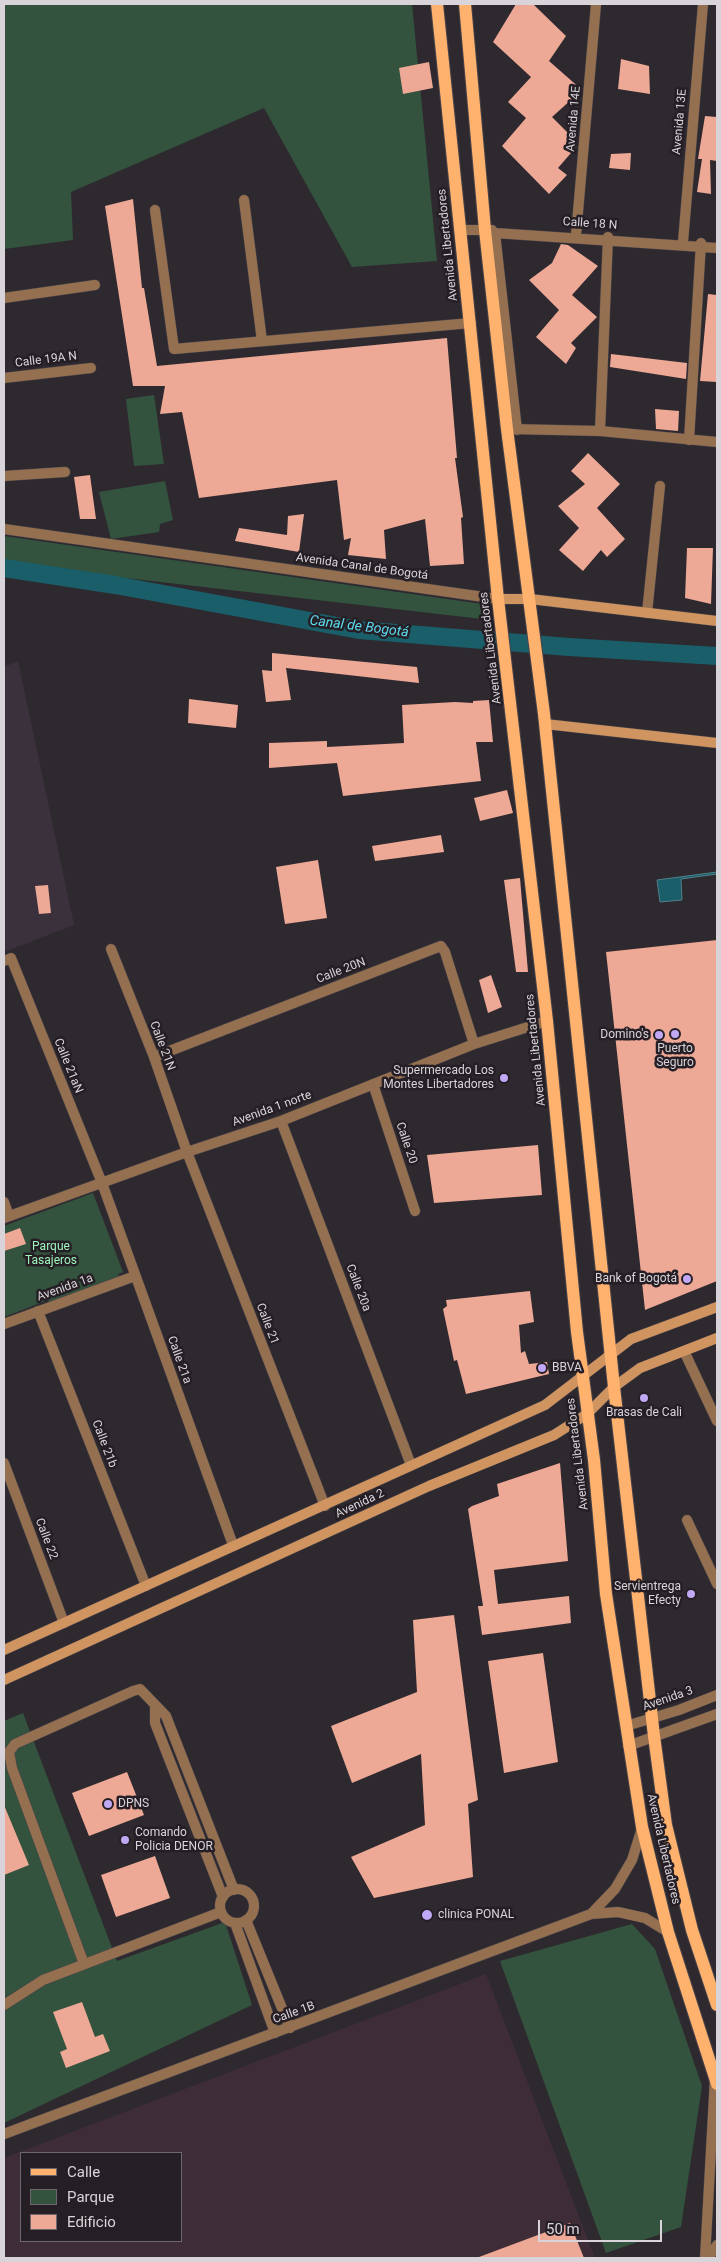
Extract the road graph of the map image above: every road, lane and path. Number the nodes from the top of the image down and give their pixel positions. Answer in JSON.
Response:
{"nodes":[{"id":1,"x":437,"y":4,"type":"edge"},
{"id":2,"x":465,"y":4,"type":"edge"},
{"id":3,"x":596,"y":4,"type":"edge"},
{"id":4,"x":703,"y":4,"type":"edge"},
{"id":5,"x":244,"y":200,"type":"dead end"},
{"id":6,"x":155,"y":210,"type":"dead end"},
{"id":7,"x":460,"y":230,"type":"junction"},
{"id":8,"x":485,"y":230,"type":"junction"},
{"id":9,"x":576,"y":236,"type":"junction"},
{"id":10,"x":608,"y":239,"type":"junction"},
{"id":11,"x":683,"y":242,"type":"junction"},
{"id":12,"x":701,"y":245,"type":"junction"},
{"id":13,"x":717,"y":246,"type":"edge"},
{"id":14,"x":95,"y":286,"type":"dead end"},
{"id":15,"x":4,"y":298,"type":"edge"},
{"id":16,"x":471,"y":323,"type":"junction"},
{"id":17,"x":262,"y":341,"type":"junction"},
{"id":18,"x":91,"y":368,"type":"dead end"},
{"id":19,"x":4,"y":378,"type":"edge"},
{"id":20,"x":512,"y":430,"type":"junction"},
{"id":21,"x":600,"y":431,"type":"junction"},
{"id":22,"x":689,"y":440,"type":"junction"},
{"id":23,"x":717,"y":442,"type":"edge"},
{"id":24,"x":65,"y":472,"type":"dead end"},
{"id":25,"x":4,"y":476,"type":"edge"},
{"id":26,"x":660,"y":486,"type":"dead end"},
{"id":27,"x":4,"y":529,"type":"edge"},
{"id":28,"x":530,"y":599,"type":"junction"},
{"id":29,"x":499,"y":605,"type":"junction"},
{"id":30,"x":647,"y":613,"type":"junction"},
{"id":31,"x":717,"y":621,"type":"edge"},
{"id":32,"x":545,"y":719,"type":"junction"},
{"id":33,"x":717,"y":743,"type":"edge"},
{"id":34,"x":111,"y":949,"type":"dead end"},
{"id":35,"x":7,"y":959,"type":"edge"},
{"id":36,"x":547,"y":1021,"type":"junction"},
{"id":37,"x":474,"y":1044,"type":"junction"},
{"id":38,"x":154,"y":1057,"type":"junction"},
{"id":39,"x":373,"y":1084,"type":"junction"},
{"id":40,"x":281,"y":1121,"type":"junction"},
{"id":41,"x":187,"y":1152,"type":"junction"},
{"id":42,"x":102,"y":1183,"type":"junction"},
{"id":43,"x":4,"y":1202,"type":"edge"},
{"id":44,"x":415,"y":1211,"type":"dead end"},
{"id":45,"x":6,"y":1217,"type":"edge"},
{"id":46,"x":135,"y":1276,"type":"junction"},
{"id":47,"x":717,"y":1307,"type":"edge"},
{"id":48,"x":38,"y":1311,"type":"junction"},
{"id":49,"x":4,"y":1324,"type":"edge"},
{"id":50,"x":717,"y":1338,"type":"edge"},
{"id":51,"x":684,"y":1351,"type":"junction"},
{"id":52,"x":610,"y":1353,"type":"junction"},
{"id":53,"x":582,"y":1376,"type":"junction"},
{"id":54,"x":614,"y":1387,"type":"junction"},
{"id":55,"x":587,"y":1414,"type":"junction"},
{"id":56,"x":717,"y":1422,"type":"edge"},
{"id":57,"x":4,"y":1463,"type":"edge"},
{"id":58,"x":411,"y":1465,"type":"junction"},
{"id":59,"x":325,"y":1506,"type":"junction"},
{"id":60,"x":687,"y":1520,"type":"dead end"},
{"id":61,"x":234,"y":1545,"type":"junction"},
{"id":62,"x":717,"y":1584,"type":"edge"},
{"id":63,"x":146,"y":1586,"type":"junction"},
{"id":64,"x":64,"y":1624,"type":"junction"},
{"id":65,"x":4,"y":1650,"type":"edge"},
{"id":66,"x":4,"y":1680,"type":"edge"},
{"id":67,"x":717,"y":1695,"type":"edge"},
{"id":68,"x":155,"y":1705,"type":"junction"},
{"id":69,"x":717,"y":1714,"type":"edge"},
{"id":70,"x":652,"y":1718,"type":"junction"},
{"id":71,"x":626,"y":1726,"type":"junction"},
{"id":72,"x":654,"y":1736,"type":"junction"},
{"id":73,"x":628,"y":1746,"type":"junction"},
{"id":74,"x":642,"y":1827,"type":"junction"},
{"id":75,"x":234,"y":1890,"type":"junction"},
{"id":76,"x":223,"y":1897,"type":"junction"},
{"id":77,"x":221,"y":1912,"type":"junction"},
{"id":78,"x":592,"y":1914,"type":"junction"},
{"id":79,"x":240,"y":1921,"type":"junction"},
{"id":80,"x":668,"y":1932,"type":"junction"},
{"id":81,"x":84,"y":1964,"type":"junction"},
{"id":82,"x":4,"y":2005,"type":"edge"},
{"id":83,"x":717,"y":2005,"type":"edge"},
{"id":84,"x":290,"y":2028,"type":"junction"},
{"id":85,"x":275,"y":2033,"type":"junction"},
{"id":86,"x":716,"y":2081,"type":"edge"},
{"id":87,"x":4,"y":2134,"type":"edge"},
{"id":88,"x":717,"y":2245,"type":"edge"},
{"id":89,"x":707,"y":2258,"type":"edge"}],
"edges":[{"from":1,"to":7,"type":"main road","name":"Avenida Libertadores"},
{"from":2,"to":8,"type":"main road","name":"Avenida Libertadores"},
{"from":3,"to":9,"type":"street","name":"Avenida 14E"},
{"from":4,"to":11,"type":"street","name":"Avenida 13E"},
{"from":5,"to":17,"type":"street"},
{"from":6,"to":17,"type":"street"},
{"from":7,"to":8,"type":"street","name":"Calle 18 N"},
{"from":7,"to":16,"type":"main road","name":"Avenida Libertadores"},
{"from":8,"to":9,"type":"street","name":"Calle 18 N"},
{"from":8,"to":20,"type":"main road","name":"Avenida Libertadores"},
{"from":9,"to":10,"type":"street","name":"Calle 18 N"},
{"from":10,"to":11,"type":"street","name":"Calle 18 N"},
{"from":10,"to":12,"type":"street"},
{"from":10,"to":20,"type":"street"},
{"from":10,"to":21,"type":"street"},
{"from":11,"to":12,"type":"street","name":"Calle 18 N"},
{"from":12,"to":13,"type":"street","name":"Calle 18 N"},
{"from":12,"to":22,"type":"street"},
{"from":14,"to":15,"type":"street"},
{"from":16,"to":17,"type":"street"},
{"from":16,"to":29,"type":"main road","name":"Avenida Libertadores"},
{"from":18,"to":19,"type":"street","name":"Calle 19A N"},
{"from":20,"to":21,"type":"street"},
{"from":20,"to":28,"type":"main road","name":"Avenida Libertadores"},
{"from":21,"to":22,"type":"street"},
{"from":22,"to":23,"type":"street"},
{"from":24,"to":25,"type":"street"},
{"from":26,"to":30,"type":"street"},
{"from":27,"to":29,"type":"street","name":"Avenida Canal de Bogotá"},
{"from":28,"to":29,"type":"street","name":"Avenida Canal de Bogotá"},
{"from":28,"to":30,"type":"street","name":"Avenida Canal de Bogotá"},
{"from":28,"to":32,"type":"main road","name":"Avenida Libertadores"},
{"from":29,"to":36,"type":"main road","name":"Avenida Libertadores"},
{"from":30,"to":31,"type":"street","name":"Avenida Canal de Bogotá"},
{"from":32,"to":33,"type":"street"},
{"from":32,"to":52,"type":"main road","name":"Avenida Libertadores"},
{"from":34,"to":38,"type":"street","name":"Calle 21N"},
{"from":35,"to":42,"type":"street","name":"Calle 21aN"},
{"from":36,"to":37,"type":"street","name":"Avenida 1 norte"},
{"from":36,"to":53,"type":"main road","name":"Avenida Libertadores"},
{"from":37,"to":38,"type":"street","name":"Calle 20N"},
{"from":37,"to":39,"type":"street","name":"Avenida 1 norte"},
{"from":38,"to":41,"type":"street","name":"Calle 21N"},
{"from":39,"to":40,"type":"street","name":"Avenida 1 norte"},
{"from":39,"to":44,"type":"street","name":"Calle 20"},
{"from":40,"to":41,"type":"street","name":"Avenida 1 norte"},
{"from":40,"to":58,"type":"street","name":"Calle 20a"},
{"from":41,"to":42,"type":"street","name":"Avenida 1 norte"},
{"from":41,"to":59,"type":"street","name":"Calle 21"},
{"from":42,"to":45,"type":"street","name":"Avenida 1 norte"},
{"from":42,"to":46,"type":"street","name":"Calle 21a"},
{"from":43,"to":45,"type":"street"},
{"from":46,"to":48,"type":"street","name":"Avenida 1a"},
{"from":46,"to":61,"type":"street","name":"Calle 21a"},
{"from":47,"to":52,"type":"street","name":"Avenida 2"},
{"from":48,"to":49,"type":"street","name":"Avenida 1a"},
{"from":48,"to":63,"type":"street","name":"Calle 21b"},
{"from":50,"to":51,"type":"street","name":"Avenida 2"},
{"from":51,"to":54,"type":"street","name":"Avenida 2"},
{"from":51,"to":56,"type":"street"},
{"from":52,"to":53,"type":"street","name":"Avenida 2"},
{"from":52,"to":54,"type":"main road","name":"Avenida Libertadores"},
{"from":53,"to":55,"type":"main road","name":"Avenida Libertadores"},
{"from":53,"to":58,"type":"street","name":"Avenida 2"},
{"from":54,"to":55,"type":"street","name":"Avenida 2"},
{"from":54,"to":70,"type":"main road","name":"Avenida Libertadores"},
{"from":55,"to":66,"type":"street","name":"Avenida 2"},
{"from":55,"to":71,"type":"main road","name":"Avenida Libertadores"},
{"from":57,"to":64,"type":"street","name":"Calle 22"},
{"from":58,"to":59,"type":"street","name":"Avenida 2"},
{"from":59,"to":61,"type":"street","name":"Avenida 2"},
{"from":60,"to":62,"type":"street"},
{"from":61,"to":63,"type":"street","name":"Avenida 2"},
{"from":63,"to":64,"type":"street","name":"Avenida 2"},
{"from":64,"to":65,"type":"street","name":"Avenida 2"},
{"from":67,"to":70,"type":"street","name":"Avenida 3"},
{"from":68,"to":75,"type":"street"},
{"from":68,"to":76,"type":"street"},
{"from":68,"to":81,"type":"street"},
{"from":69,"to":72,"type":"street"},
{"from":70,"to":71,"type":"street","name":"Avenida 3"},
{"from":70,"to":72,"type":"main road","name":"Avenida Libertadores"},
{"from":71,"to":73,"type":"main road","name":"Avenida Libertadores"},
{"from":72,"to":73,"type":"street"},
{"from":72,"to":83,"type":"main road","name":"Avenida Libertadores"},
{"from":73,"to":74,"type":"main road","name":"Avenida Libertadores"},
{"from":74,"to":78,"type":"street","name":"Calle 1B"},
{"from":74,"to":80,"type":"main road","name":"Avenida Libertadores"},
{"from":75,"to":76,"type":"street"},
{"from":75,"to":79,"type":"street"},
{"from":76,"to":77,"type":"street"},
{"from":77,"to":79,"type":"street"},
{"from":77,"to":81,"type":"street"},
{"from":78,"to":80,"type":"street","name":"Calle 1B"},
{"from":78,"to":84,"type":"street","name":"Calle 1B"},
{"from":79,"to":84,"type":"street"},
{"from":79,"to":85,"type":"street"},
{"from":80,"to":86,"type":"main road","name":"Avenida Libertadores"},
{"from":81,"to":82,"type":"street"},
{"from":84,"to":85,"type":"street","name":"Calle 1B"},
{"from":85,"to":87,"type":"street","name":"Calle 1B"},
{"from":86,"to":89,"type":"street"},
{"from":88,"to":89,"type":"street"}]}
